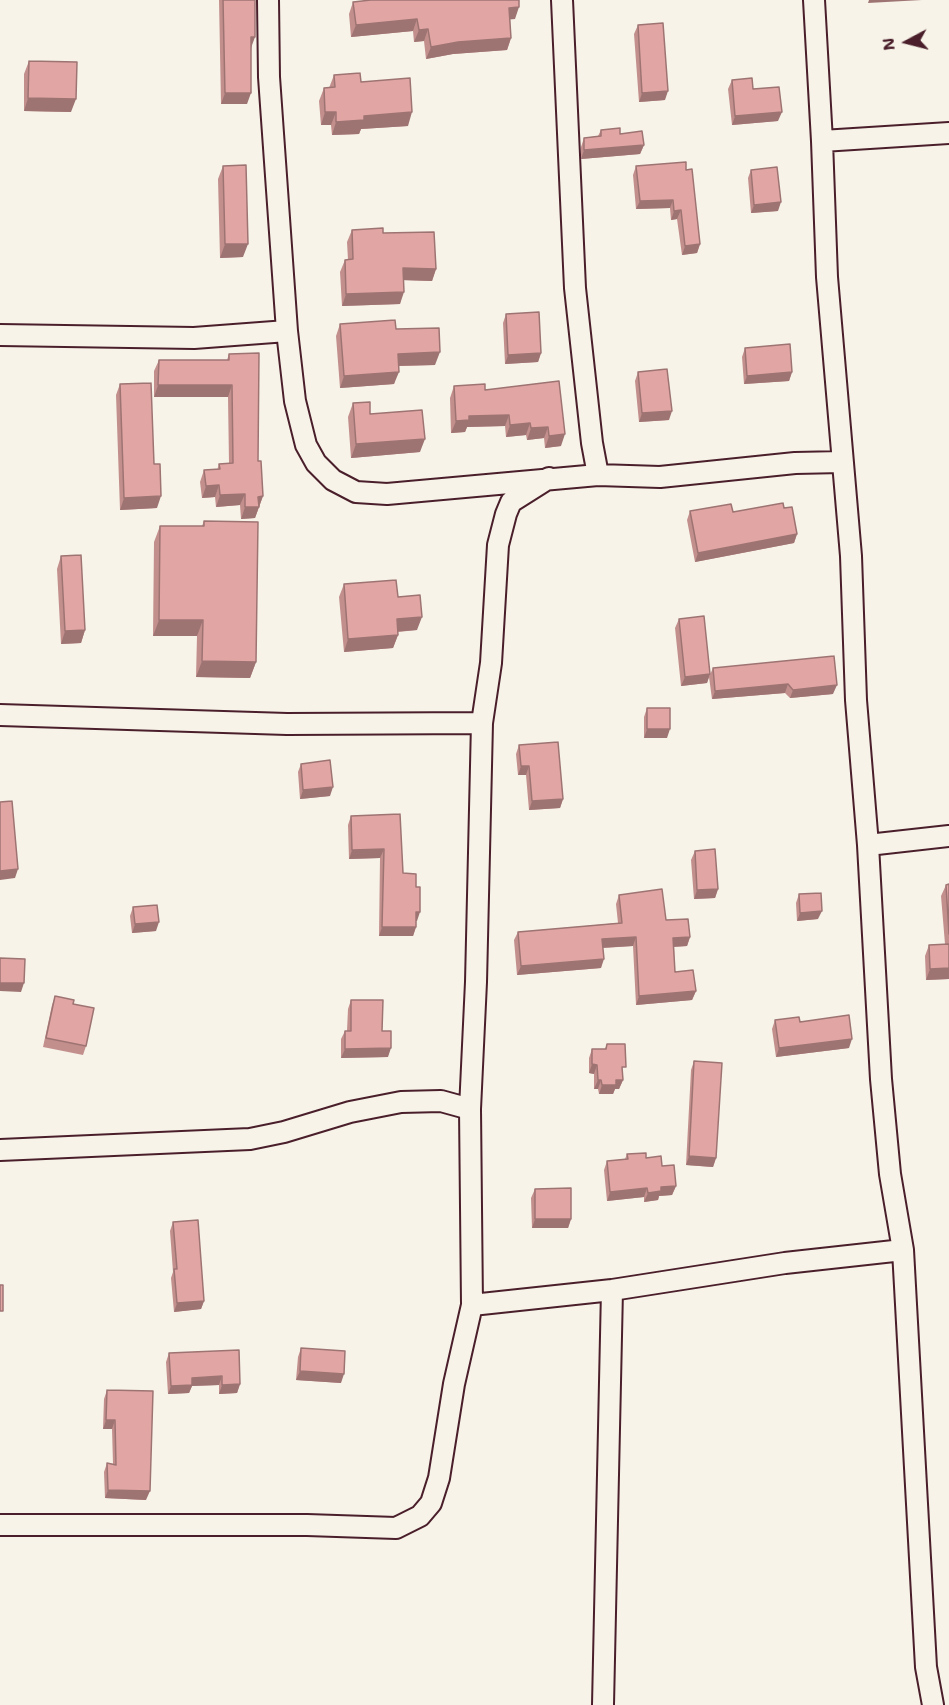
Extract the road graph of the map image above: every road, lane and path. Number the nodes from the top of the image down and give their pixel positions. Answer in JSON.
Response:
{"nodes":[{"id":1,"x":268,"y":0,"type":"edge"},
{"id":2,"x":562,"y":0,"type":"edge"},
{"id":3,"x":814,"y":0,"type":"edge"},
{"id":4,"x":949,"y":133,"type":"edge"},
{"id":5,"x":822,"y":141,"type":"junction"},
{"id":6,"x":287,"y":331,"type":"junction"},
{"id":7,"x":0,"y":335,"type":"edge"},
{"id":8,"x":842,"y":462,"type":"junction"},
{"id":9,"x":598,"y":475,"type":"junction"},
{"id":10,"x":549,"y":478,"type":"junction"},
{"id":11,"x":0,"y":715,"type":"edge"},
{"id":12,"x":482,"y":723,"type":"junction"},
{"id":13,"x":949,"y":836,"type":"edge"},
{"id":14,"x":868,"y":845,"type":"junction"},
{"id":15,"x":470,"y":1109,"type":"junction"},
{"id":16,"x":0,"y":1150,"type":"edge"},
{"id":17,"x":903,"y":1250,"type":"junction"},
{"id":18,"x":612,"y":1290,"type":"junction"},
{"id":19,"x":472,"y":1305,"type":"junction"},
{"id":20,"x":0,"y":1525,"type":"edge"},
{"id":21,"x":938,"y":1702,"type":"edge"},
{"id":22,"x":603,"y":1705,"type":"edge"}],
"edges":[{"from":1,"to":6,"type":"street"},
{"from":2,"to":9,"type":"street"},
{"from":3,"to":5,"type":"street"},
{"from":4,"to":5,"type":"street"},
{"from":5,"to":8,"type":"street"},
{"from":6,"to":7,"type":"street"},
{"from":6,"to":10,"type":"street"},
{"from":8,"to":9,"type":"street"},
{"from":8,"to":14,"type":"street"},
{"from":9,"to":10,"type":"street"},
{"from":10,"to":12,"type":"street"},
{"from":11,"to":12,"type":"street"},
{"from":12,"to":15,"type":"street"},
{"from":13,"to":14,"type":"street"},
{"from":14,"to":17,"type":"street"},
{"from":15,"to":16,"type":"street"},
{"from":15,"to":19,"type":"street"},
{"from":17,"to":18,"type":"street"},
{"from":17,"to":21,"type":"street"},
{"from":18,"to":19,"type":"street"},
{"from":18,"to":22,"type":"street"},
{"from":19,"to":20,"type":"street"}]}
